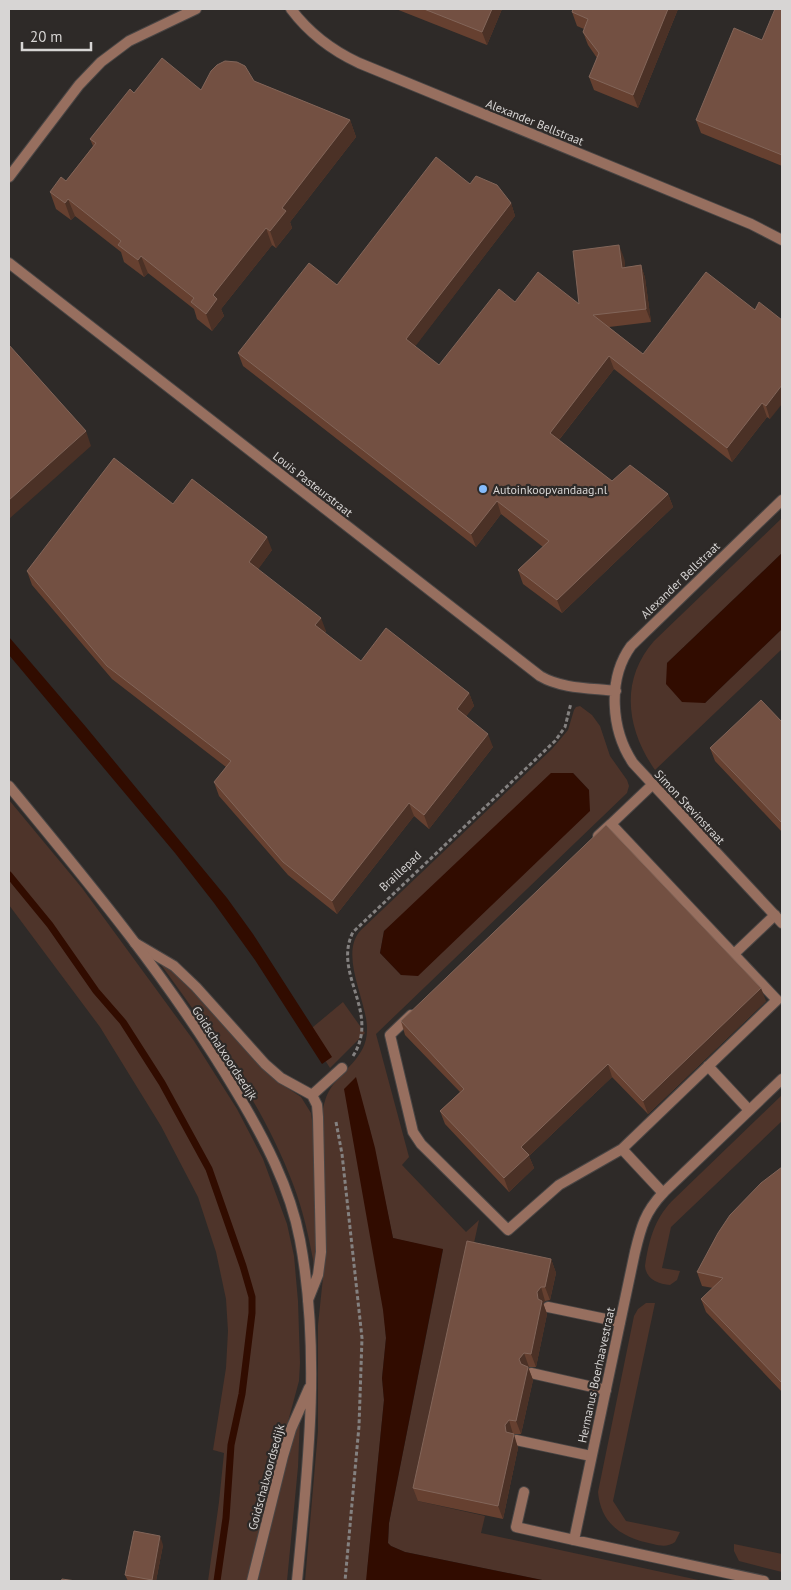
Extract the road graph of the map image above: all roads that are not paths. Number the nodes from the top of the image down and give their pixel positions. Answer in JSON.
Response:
{"nodes":[{"id":1,"x":196,"y":9,"type":"edge"},
{"id":2,"x":291,"y":9,"type":"edge"},
{"id":3,"x":9,"y":177,"type":"edge"},
{"id":4,"x":782,"y":240,"type":"edge"},
{"id":5,"x":9,"y":263,"type":"edge"},
{"id":6,"x":782,"y":500,"type":"edge"},
{"id":7,"x":616,"y":691,"type":"junction"},
{"id":8,"x":652,"y":785,"type":"junction"},
{"id":9,"x":9,"y":786,"type":"edge"},
{"id":10,"x":611,"y":824,"type":"junction"},
{"id":11,"x":590,"y":844,"type":"edge"},
{"id":12,"x":779,"y":919,"type":"edge"},
{"id":13,"x":134,"y":943,"type":"junction"},
{"id":14,"x":734,"y":954,"type":"junction"},
{"id":15,"x":418,"y":1008,"type":"edge"},
{"id":16,"x":708,"y":1066,"type":"junction"},
{"id":17,"x":342,"y":1068,"type":"road end"},
{"id":18,"x":782,"y":1079,"type":"edge"},
{"id":19,"x":312,"y":1095,"type":"junction"},
{"id":20,"x":749,"y":1110,"type":"junction"},
{"id":21,"x":622,"y":1149,"type":"junction"},
{"id":22,"x":663,"y":1193,"type":"junction"},
{"id":23,"x":308,"y":1300,"type":"junction"},
{"id":24,"x":548,"y":1307,"type":"dead end"},
{"id":25,"x":620,"y":1322,"type":"junction"},
{"id":26,"x":531,"y":1373,"type":"dead end"},
{"id":27,"x":311,"y":1382,"type":"junction"},
{"id":28,"x":606,"y":1390,"type":"junction"},
{"id":29,"x":516,"y":1440,"type":"dead end"},
{"id":30,"x":592,"y":1456,"type":"junction"},
{"id":31,"x":524,"y":1492,"type":"dead end"},
{"id":32,"x":574,"y":1540,"type":"junction"},
{"id":33,"x":252,"y":1581,"type":"edge"},
{"id":34,"x":297,"y":1581,"type":"edge"},
{"id":35,"x":764,"y":1581,"type":"edge"}],
"edges":[{"from":1,"to":3,"type":"street"},
{"from":2,"to":4,"type":"street","name":"Alexander Bellstraat"},
{"from":5,"to":7,"type":"street","name":"Louis Pasteurstraat"},
{"from":6,"to":7,"type":"street","name":"Alexander Bellstraat"},
{"from":7,"to":8,"type":"street","name":"Simon Stevinstraat"},
{"from":8,"to":10,"type":"street"},
{"from":8,"to":12,"type":"street","name":"Simon Stevinstraat"},
{"from":9,"to":13,"type":"street","name":"Goidschalxoordsedijk"},
{"from":10,"to":11,"type":"street"},
{"from":10,"to":14,"type":"street"},
{"from":12,"to":14,"type":"street"},
{"from":13,"to":19,"type":"street"},
{"from":13,"to":23,"type":"street","name":"Goidschalxoordsedijk"},
{"from":14,"to":16,"type":"street"},
{"from":15,"to":21,"type":"street"},
{"from":16,"to":20,"type":"street"},
{"from":16,"to":21,"type":"street"},
{"from":17,"to":19,"type":"street"},
{"from":18,"to":20,"type":"street","name":"Hermanus Boerhaavestraat"},
{"from":19,"to":23,"type":"street"},
{"from":20,"to":22,"type":"street","name":"Hermanus Boerhaavestraat"},
{"from":21,"to":22,"type":"street"},
{"from":22,"to":25,"type":"street","name":"Hermanus Boerhaavestraat"},
{"from":23,"to":27,"type":"street","name":"Goidschalxoordsedijk"},
{"from":24,"to":25,"type":"street"},
{"from":25,"to":28,"type":"street","name":"Hermanus Boerhaavestraat"},
{"from":26,"to":28,"type":"street"},
{"from":27,"to":33,"type":"street","name":"Goidschalxoordsedijk"},
{"from":27,"to":34,"type":"street","name":"Goidschalxoordsedijk"},
{"from":28,"to":30,"type":"street","name":"Hermanus Boerhaavestraat"},
{"from":29,"to":30,"type":"street"},
{"from":30,"to":32,"type":"street","name":"Hermanus Boerhaavestraat"},
{"from":31,"to":32,"type":"street"},
{"from":32,"to":35,"type":"street"}]}
